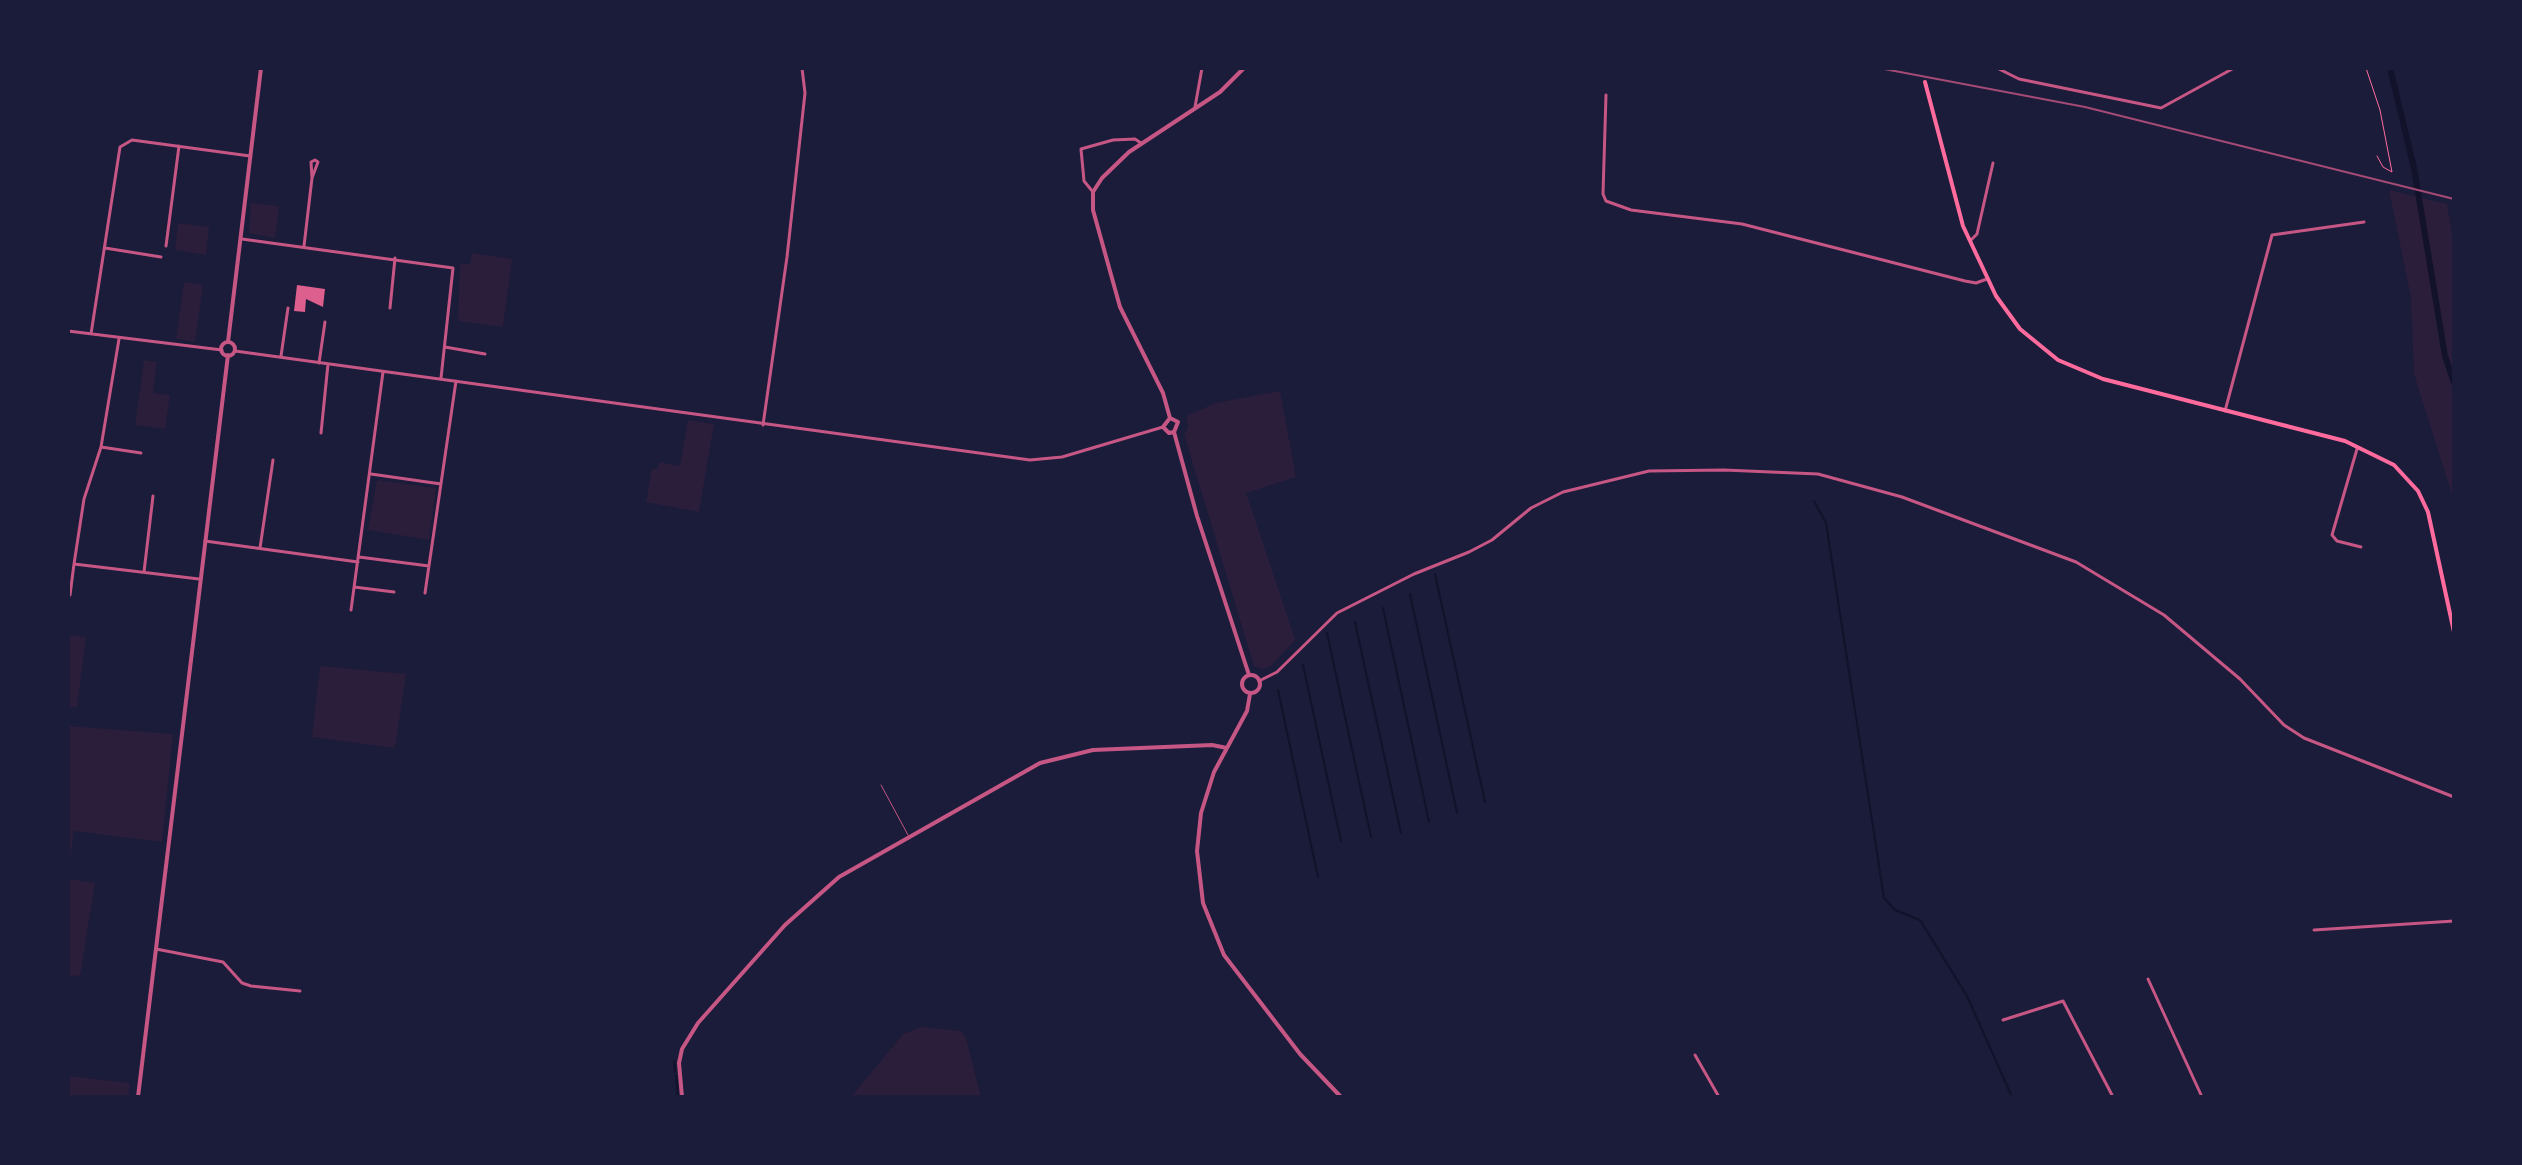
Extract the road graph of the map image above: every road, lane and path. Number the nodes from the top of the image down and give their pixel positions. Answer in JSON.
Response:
{"nodes":[{"id":1,"x":261,"y":68,"type":"edge"},
{"id":2,"x":802,"y":68,"type":"edge"},
{"id":3,"x":1202,"y":68,"type":"edge"},
{"id":4,"x":1244,"y":68,"type":"edge"},
{"id":5,"x":1997,"y":68,"type":"edge"},
{"id":6,"x":2234,"y":68,"type":"edge"},
{"id":7,"x":2366,"y":68,"type":"edge"},
{"id":8,"x":1925,"y":82,"type":"dead end"},
{"id":9,"x":1606,"y":95,"type":"dead end"},
{"id":10,"x":1195,"y":108,"type":"junction"},
{"id":11,"x":1141,"y":143,"type":"junction"},
{"id":12,"x":179,"y":146,"type":"junction"},
{"id":13,"x":250,"y":156,"type":"junction"},
{"id":14,"x":2377,"y":156,"type":"dead end"},
{"id":15,"x":1993,"y":163,"type":"dead end"},
{"id":16,"x":312,"y":178,"type":"dead end"},
{"id":17,"x":1093,"y":192,"type":"junction"},
{"id":18,"x":2364,"y":222,"type":"dead end"},
{"id":19,"x":242,"y":239,"type":"junction"},
{"id":20,"x":1970,"y":241,"type":"junction"},
{"id":21,"x":166,"y":246,"type":"dead end"},
{"id":22,"x":304,"y":246,"type":"junction"},
{"id":23,"x":105,"y":248,"type":"junction"},
{"id":24,"x":161,"y":257,"type":"dead end"},
{"id":25,"x":395,"y":258,"type":"junction"},
{"id":26,"x":1987,"y":279,"type":"junction"},
{"id":27,"x":288,"y":308,"type":"dead end"},
{"id":28,"x":390,"y":308,"type":"dead end"},
{"id":29,"x":325,"y":322,"type":"dead end"},
{"id":30,"x":68,"y":331,"type":"edge"},
{"id":31,"x":91,"y":334,"type":"junction"},
{"id":32,"x":119,"y":339,"type":"junction"},
{"id":33,"x":228,"y":342,"type":"junction"},
{"id":34,"x":445,"y":347,"type":"junction"},
{"id":35,"x":222,"y":350,"type":"junction"},
{"id":36,"x":235,"y":351,"type":"junction"},
{"id":37,"x":485,"y":354,"type":"dead end"},
{"id":38,"x":228,"y":355,"type":"junction"},
{"id":39,"x":281,"y":356,"type":"junction"},
{"id":40,"x":319,"y":363,"type":"junction"},
{"id":41,"x":328,"y":364,"type":"junction"},
{"id":42,"x":383,"y":372,"type":"junction"},
{"id":43,"x":440,"y":379,"type":"junction"},
{"id":44,"x":456,"y":381,"type":"junction"},
{"id":45,"x":2225,"y":411,"type":"junction"},
{"id":46,"x":1170,"y":418,"type":"junction"},
{"id":47,"x":763,"y":425,"type":"junction"},
{"id":48,"x":1163,"y":427,"type":"junction"},
{"id":49,"x":1174,"y":432,"type":"junction"},
{"id":50,"x":321,"y":433,"type":"dead end"},
{"id":51,"x":2358,"y":445,"type":"junction"},
{"id":52,"x":101,"y":447,"type":"junction"},
{"id":53,"x":141,"y":453,"type":"dead end"},
{"id":54,"x":273,"y":460,"type":"dead end"},
{"id":55,"x":371,"y":474,"type":"junction"},
{"id":56,"x":441,"y":484,"type":"junction"},
{"id":57,"x":153,"y":496,"type":"dead end"},
{"id":58,"x":205,"y":541,"type":"junction"},
{"id":59,"x":2361,"y":547,"type":"dead end"},
{"id":60,"x":260,"y":548,"type":"junction"},
{"id":61,"x":358,"y":560,"type":"junction"},
{"id":62,"x":74,"y":564,"type":"junction"},
{"id":63,"x":429,"y":566,"type":"junction"},
{"id":64,"x":144,"y":572,"type":"junction"},
{"id":65,"x":200,"y":579,"type":"junction"},
{"id":66,"x":354,"y":587,"type":"junction"},
{"id":67,"x":394,"y":592,"type":"dead end"},
{"id":68,"x":425,"y":593,"type":"dead end"},
{"id":69,"x":70,"y":595,"type":"edge"},
{"id":70,"x":351,"y":610,"type":"dead end"},
{"id":71,"x":2454,"y":632,"type":"edge"},
{"id":72,"x":1249,"y":675,"type":"junction"},
{"id":73,"x":1259,"y":681,"type":"junction"},
{"id":74,"x":1250,"y":694,"type":"junction"},
{"id":75,"x":1227,"y":748,"type":"junction"},
{"id":76,"x":881,"y":785,"type":"dead end"},
{"id":77,"x":2454,"y":797,"type":"edge"},
{"id":78,"x":909,"y":837,"type":"junction"},
{"id":79,"x":2454,"y":921,"type":"edge"},
{"id":80,"x":2314,"y":930,"type":"dead end"},
{"id":81,"x":156,"y":949,"type":"junction"},
{"id":82,"x":2148,"y":979,"type":"dead end"},
{"id":83,"x":300,"y":991,"type":"dead end"},
{"id":84,"x":2003,"y":1020,"type":"dead end"},
{"id":85,"x":1695,"y":1055,"type":"dead end"},
{"id":86,"x":138,"y":1097,"type":"edge"},
{"id":87,"x":682,"y":1097,"type":"edge"},
{"id":88,"x":1341,"y":1097,"type":"edge"},
{"id":89,"x":1719,"y":1097,"type":"edge"},
{"id":90,"x":2113,"y":1097,"type":"edge"},
{"id":91,"x":2202,"y":1097,"type":"edge"}],
"edges":[{"from":1,"to":13,"type":"street"},
{"from":2,"to":47,"type":"street"},
{"from":3,"to":10,"type":"street"},
{"from":4,"to":10,"type":"street"},
{"from":5,"to":6,"type":"street"},
{"from":7,"to":14,"type":"path"},
{"from":8,"to":20,"type":"main road"},
{"from":9,"to":26,"type":"street"},
{"from":10,"to":11,"type":"street"},
{"from":11,"to":17,"type":"street"},
{"from":11,"to":17,"type":"street"},
{"from":12,"to":13,"type":"street"},
{"from":12,"to":21,"type":"street"},
{"from":12,"to":23,"type":"street"},
{"from":13,"to":19,"type":"street"},
{"from":15,"to":20,"type":"street"},
{"from":16,"to":22,"type":"street"},
{"from":17,"to":46,"type":"street"},
{"from":18,"to":45,"type":"street"},
{"from":19,"to":22,"type":"street"},
{"from":19,"to":33,"type":"street"},
{"from":20,"to":26,"type":"main road"},
{"from":22,"to":25,"type":"street"},
{"from":23,"to":24,"type":"street"},
{"from":23,"to":31,"type":"street"},
{"from":25,"to":28,"type":"street"},
{"from":25,"to":34,"type":"street"},
{"from":26,"to":45,"type":"main road"},
{"from":27,"to":39,"type":"street"},
{"from":29,"to":40,"type":"street"},
{"from":30,"to":31,"type":"street"},
{"from":31,"to":32,"type":"street"},
{"from":32,"to":35,"type":"street"},
{"from":32,"to":52,"type":"street"},
{"from":33,"to":35,"type":"street"},
{"from":33,"to":36,"type":"street"},
{"from":34,"to":37,"type":"street"},
{"from":34,"to":43,"type":"street"},
{"from":35,"to":38,"type":"street"},
{"from":36,"to":38,"type":"street"},
{"from":36,"to":39,"type":"street"},
{"from":38,"to":58,"type":"street"},
{"from":39,"to":40,"type":"street"},
{"from":40,"to":41,"type":"street"},
{"from":41,"to":42,"type":"street"},
{"from":41,"to":50,"type":"street"},
{"from":42,"to":43,"type":"street"},
{"from":42,"to":55,"type":"street"},
{"from":43,"to":44,"type":"street"},
{"from":44,"to":47,"type":"street"},
{"from":44,"to":56,"type":"street"},
{"from":45,"to":51,"type":"main road"},
{"from":46,"to":48,"type":"street"},
{"from":46,"to":49,"type":"street"},
{"from":47,"to":48,"type":"street"},
{"from":48,"to":49,"type":"street"},
{"from":49,"to":72,"type":"street"},
{"from":51,"to":59,"type":"street"},
{"from":51,"to":71,"type":"main road"},
{"from":52,"to":53,"type":"street"},
{"from":52,"to":62,"type":"street"},
{"from":54,"to":60,"type":"street"},
{"from":55,"to":56,"type":"street"},
{"from":55,"to":61,"type":"street"},
{"from":56,"to":63,"type":"street"},
{"from":57,"to":64,"type":"street"},
{"from":58,"to":60,"type":"street"},
{"from":58,"to":65,"type":"street"},
{"from":60,"to":61,"type":"street"},
{"from":61,"to":63,"type":"street"},
{"from":61,"to":66,"type":"street"},
{"from":62,"to":64,"type":"street"},
{"from":62,"to":69,"type":"street"},
{"from":63,"to":68,"type":"street"},
{"from":64,"to":65,"type":"street"},
{"from":65,"to":81,"type":"street"},
{"from":66,"to":67,"type":"street"},
{"from":66,"to":70,"type":"street"},
{"from":72,"to":73,"type":"street"},
{"from":72,"to":74,"type":"street"},
{"from":73,"to":74,"type":"street"},
{"from":73,"to":77,"type":"street"},
{"from":74,"to":75,"type":"street"},
{"from":75,"to":78,"type":"street"},
{"from":75,"to":88,"type":"street"},
{"from":76,"to":78,"type":"lane"},
{"from":78,"to":87,"type":"street"},
{"from":79,"to":80,"type":"street"},
{"from":81,"to":83,"type":"street"},
{"from":81,"to":86,"type":"street"},
{"from":82,"to":91,"type":"street"},
{"from":84,"to":90,"type":"street"},
{"from":85,"to":89,"type":"street"}]}
